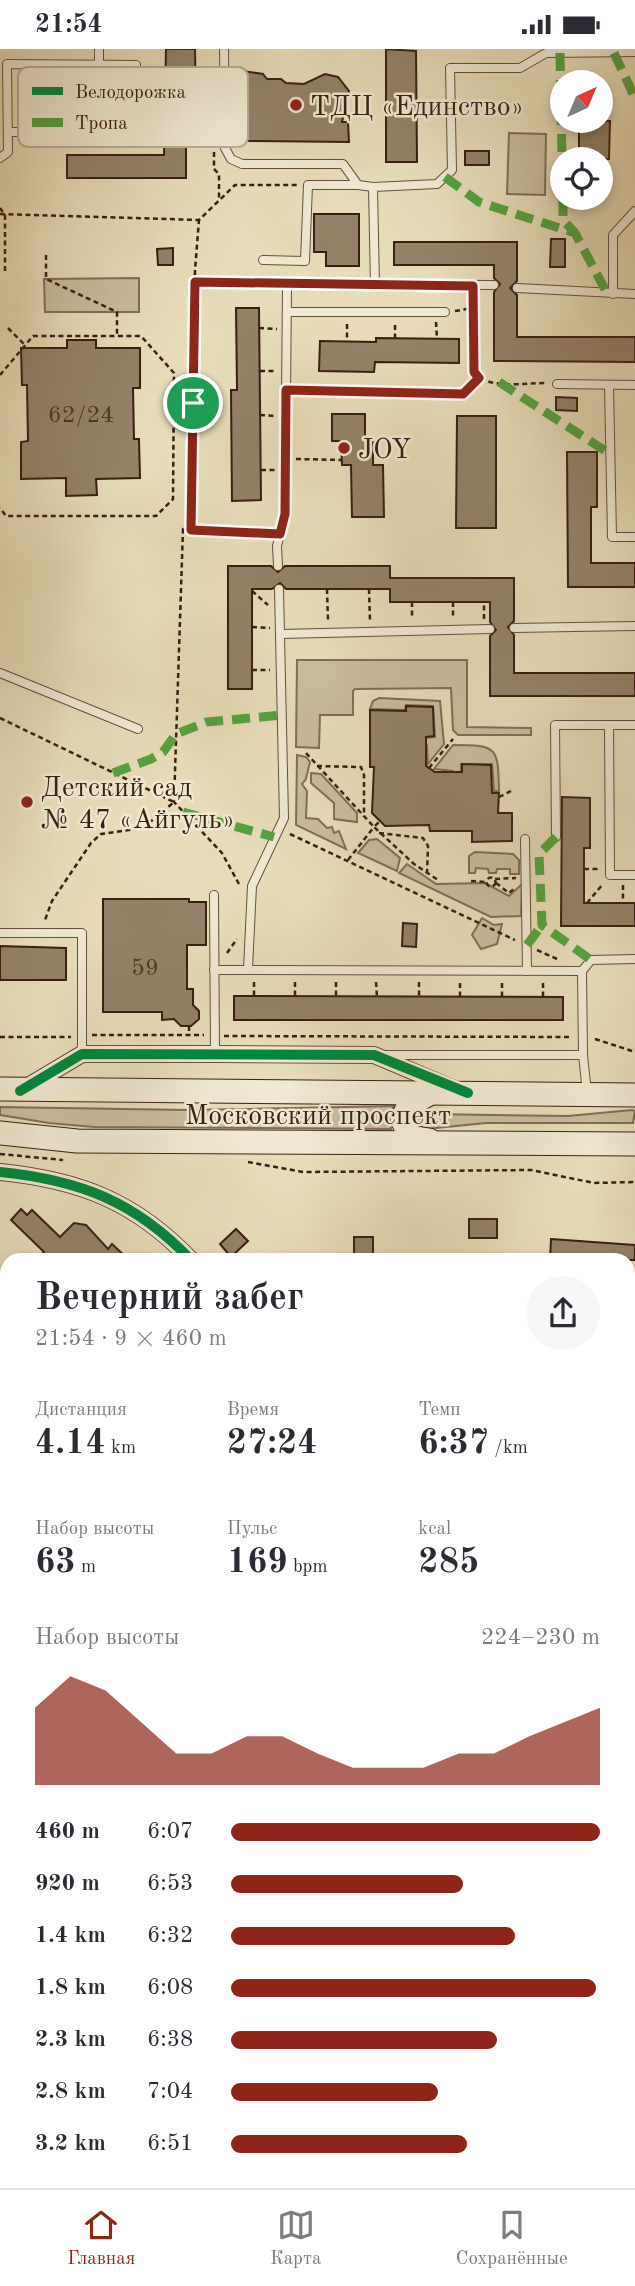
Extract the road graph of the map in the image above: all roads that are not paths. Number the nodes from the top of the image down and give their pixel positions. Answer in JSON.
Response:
{"nodes":[{"id":1,"x":99,"y":49,"type":"edge"},
{"id":2,"x":224,"y":49,"type":"edge"},
{"id":3,"x":546,"y":51,"type":"edge"},
{"id":4,"x":635,"y":53,"type":"edge"},
{"id":5,"x":99,"y":65,"type":"junction"},
{"id":6,"x":136,"y":67,"type":"edge"},
{"id":7,"x":224,"y":67,"type":"edge"},
{"id":8,"x":8,"y":132,"type":"junction"},
{"id":9,"x":18,"y":132,"type":"edge"},
{"id":10,"x":225,"y":147,"type":"edge"},
{"id":11,"x":0,"y":158,"type":"edge"},
{"id":12,"x":358,"y":185,"type":"junction"},
{"id":13,"x":373,"y":187,"type":"junction"},
{"id":14,"x":635,"y":211,"type":"edge"},
{"id":15,"x":263,"y":260,"type":"dead end"},
{"id":16,"x":494,"y":285,"type":"dead end"},
{"id":17,"x":375,"y":286,"type":"junction"},
{"id":18,"x":517,"y":288,"type":"dead end"},
{"id":19,"x":613,"y":294,"type":"junction"},
{"id":20,"x":635,"y":294,"type":"edge"},
{"id":21,"x":287,"y":312,"type":"junction"},
{"id":22,"x":440,"y":313,"type":"road end"},
{"id":23,"x":557,"y":384,"type":"road end"},
{"id":24,"x":609,"y":385,"type":"junction"},
{"id":25,"x":635,"y":385,"type":"edge"},
{"id":26,"x":635,"y":537,"type":"edge"},
{"id":27,"x":278,"y":566,"type":"dead end"},
{"id":28,"x":279,"y":589,"type":"dead end"},
{"id":29,"x":635,"y":626,"type":"edge"},
{"id":30,"x":514,"y":628,"type":"dead end"},
{"id":31,"x":487,"y":629,"type":"road end"},
{"id":32,"x":281,"y":631,"type":"junction"},
{"id":33,"x":0,"y":673,"type":"edge"},
{"id":34,"x":609,"y":725,"type":"junction"},
{"id":35,"x":635,"y":725,"type":"edge"},
{"id":36,"x":138,"y":729,"type":"dead end"},
{"id":37,"x":556,"y":837,"type":"dead end"},
{"id":38,"x":525,"y":839,"type":"dead end"},
{"id":39,"x":635,"y":875,"type":"edge"},
{"id":40,"x":214,"y":895,"type":"dead end"},
{"id":41,"x":0,"y":933,"type":"edge"},
{"id":42,"x":635,"y":958,"type":"edge"},
{"id":43,"x":248,"y":969,"type":"junction"},
{"id":44,"x":214,"y":970,"type":"junction"},
{"id":45,"x":527,"y":971,"type":"junction"},
{"id":46,"x":582,"y":971,"type":"junction"},
{"id":47,"x":215,"y":1054,"type":"junction"},
{"id":48,"x":82,"y":1055,"type":"junction"},
{"id":49,"x":374,"y":1055,"type":"junction"},
{"id":50,"x":583,"y":1055,"type":"junction"},
{"id":51,"x":10,"y":1090,"type":"edge"},
{"id":52,"x":433,"y":1092,"type":"junction"},
{"id":53,"x":468,"y":1093,"type":"junction"},
{"id":54,"x":587,"y":1094,"type":"junction"},
{"id":55,"x":630,"y":1097,"type":"edge"},
{"id":56,"x":0,"y":1133,"type":"edge"},
{"id":57,"x":630,"y":1141,"type":"edge"},
{"id":58,"x":449,"y":1144,"type":"junction"},
{"id":59,"x":0,"y":1173,"type":"edge"},
{"id":60,"x":183,"y":1253,"type":"edge"}],
"edges":[{"from":1,"to":5,"type":"lane"},
{"from":2,"to":7,"type":"lane"},
{"from":3,"to":4,"type":"lane"},
{"from":3,"to":13,"type":"lane"},
{"from":5,"to":6,"type":"lane"},
{"from":5,"to":8,"type":"lane"},
{"from":8,"to":9,"type":"lane"},
{"from":8,"to":11,"type":"lane"},
{"from":10,"to":12,"type":"lane"},
{"from":12,"to":13,"type":"lane"},
{"from":12,"to":15,"type":"lane"},
{"from":13,"to":17,"type":"lane"},
{"from":14,"to":19,"type":"lane"},
{"from":16,"to":17,"type":"lane"},
{"from":17,"to":21,"type":"lane"},
{"from":18,"to":19,"type":"lane"},
{"from":19,"to":20,"type":"lane"},
{"from":21,"to":22,"type":"lane"},
{"from":21,"to":27,"type":"lane"},
{"from":23,"to":24,"type":"lane"},
{"from":24,"to":25,"type":"lane"},
{"from":24,"to":26,"type":"lane"},
{"from":28,"to":32,"type":"lane"},
{"from":29,"to":30,"type":"lane"},
{"from":31,"to":32,"type":"lane"},
{"from":32,"to":43,"type":"lane"},
{"from":33,"to":36,"type":"lane"},
{"from":34,"to":35,"type":"lane"},
{"from":34,"to":37,"type":"lane"},
{"from":34,"to":39,"type":"lane"},
{"from":38,"to":45,"type":"lane"},
{"from":40,"to":44,"type":"lane"},
{"from":41,"to":48,"type":"lane"},
{"from":42,"to":46,"type":"lane"},
{"from":43,"to":44,"type":"lane"},
{"from":43,"to":45,"type":"lane"},
{"from":44,"to":47,"type":"lane"},
{"from":45,"to":46,"type":"lane"},
{"from":46,"to":50,"type":"lane"},
{"from":47,"to":48,"type":"street"},
{"from":47,"to":49,"type":"street"},
{"from":48,"to":51,"type":"street"},
{"from":49,"to":50,"type":"lane"},
{"from":49,"to":53,"type":"street"},
{"from":50,"to":54,"type":"lane"},
{"from":51,"to":52,"type":"main road","name":"Московский проспект"},
{"from":52,"to":53,"type":"main road","name":"Московский проспект"},
{"from":52,"to":58,"type":"main road"},
{"from":53,"to":54,"type":"main road","name":"Московский проспект"},
{"from":54,"to":55,"type":"main road","name":"Московский проспект"},
{"from":56,"to":58,"type":"main road","name":"Московский проспект"},
{"from":57,"to":58,"type":"main road","name":"Московский проспект"},
{"from":59,"to":60,"type":"street"}]}
